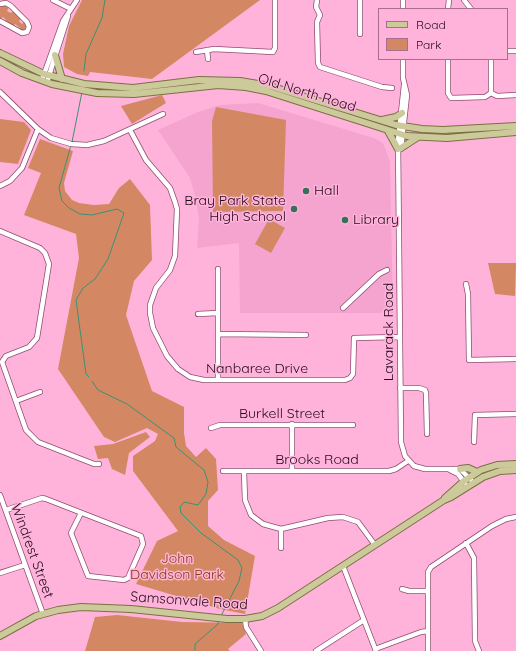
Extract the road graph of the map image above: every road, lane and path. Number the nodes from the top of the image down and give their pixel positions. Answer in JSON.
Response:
{"nodes":[{"id":1,"x":53,"y":0,"type":"edge"},
{"id":2,"x":77,"y":0,"type":"edge"},
{"id":3,"x":275,"y":0,"type":"edge"},
{"id":4,"x":318,"y":0,"type":"edge"},
{"id":5,"x":360,"y":0,"type":"edge"},
{"id":6,"x":464,"y":0,"type":"edge"},
{"id":7,"x":0,"y":4,"type":"edge"},
{"id":8,"x":470,"y":8,"type":"edge"},
{"id":9,"x":71,"y":9,"type":"junction"},
{"id":10,"x":0,"y":22,"type":"edge"},
{"id":11,"x":360,"y":34,"type":"dead end"},
{"id":12,"x":207,"y":50,"type":"junction"},
{"id":13,"x":196,"y":52,"type":"dead end"},
{"id":14,"x":0,"y":53,"type":"edge"},
{"id":15,"x":55,"y":55,"type":"junction"},
{"id":16,"x":208,"y":59,"type":"dead end"},
{"id":17,"x":403,"y":60,"type":"edge"},
{"id":18,"x":448,"y":60,"type":"edge"},
{"id":19,"x":491,"y":60,"type":"edge"},
{"id":20,"x":0,"y":61,"type":"edge"},
{"id":21,"x":47,"y":75,"type":"junction"},
{"id":22,"x":62,"y":79,"type":"junction"},
{"id":23,"x":44,"y":81,"type":"junction"},
{"id":24,"x":404,"y":86,"type":"junction"},
{"id":25,"x":392,"y":88,"type":"dead end"},
{"id":26,"x":0,"y":92,"type":"edge"},
{"id":27,"x":491,"y":93,"type":"junction"},
{"id":28,"x":516,"y":95,"type":"edge"},
{"id":29,"x":402,"y":113,"type":"junction"},
{"id":30,"x":163,"y":114,"type":"dead end"},
{"id":31,"x":382,"y":120,"type":"junction"},
{"id":32,"x":402,"y":126,"type":"junction"},
{"id":33,"x":516,"y":126,"type":"edge"},
{"id":34,"x":38,"y":129,"type":"junction"},
{"id":35,"x":130,"y":130,"type":"junction"},
{"id":36,"x":388,"y":131,"type":"junction"},
{"id":37,"x":516,"y":132,"type":"edge"},
{"id":38,"x":401,"y":134,"type":"junction"},
{"id":39,"x":418,"y":137,"type":"junction"},
{"id":40,"x":400,"y":149,"type":"junction"},
{"id":41,"x":0,"y":186,"type":"edge"},
{"id":42,"x":0,"y":231,"type":"edge"},
{"id":43,"x":218,"y":269,"type":"dead end"},
{"id":44,"x":387,"y":270,"type":"dead end"},
{"id":45,"x":466,"y":284,"type":"dead end"},
{"id":46,"x":343,"y":308,"type":"dead end"},
{"id":47,"x":218,"y":313,"type":"junction"},
{"id":48,"x":198,"y":314,"type":"dead end"},
{"id":49,"x":219,"y":334,"type":"junction"},
{"id":50,"x":306,"y":335,"type":"dead end"},
{"id":51,"x":399,"y":337,"type":"junction"},
{"id":52,"x":516,"y":359,"type":"edge"},
{"id":53,"x":2,"y":373,"type":"edge"},
{"id":54,"x":218,"y":380,"type":"junction"},
{"id":55,"x":400,"y":388,"type":"junction"},
{"id":56,"x":40,"y":392,"type":"dead end"},
{"id":57,"x":16,"y":401,"type":"junction"},
{"id":58,"x":516,"y":414,"type":"edge"},
{"id":59,"x":292,"y":424,"type":"junction"},
{"id":60,"x":353,"y":425,"type":"dead end"},
{"id":61,"x":211,"y":428,"type":"dead end"},
{"id":62,"x":427,"y":434,"type":"dead end"},
{"id":63,"x":474,"y":442,"type":"dead end"},
{"id":64,"x":408,"y":461,"type":"junction"},
{"id":65,"x":100,"y":464,"type":"dead end"},
{"id":66,"x":516,"y":464,"type":"edge"},
{"id":67,"x":460,"y":469,"type":"junction"},
{"id":68,"x":292,"y":470,"type":"junction"},
{"id":69,"x":450,"y":470,"type":"junction"},
{"id":70,"x":516,"y":470,"type":"edge"},
{"id":71,"x":223,"y":471,"type":"dead end"},
{"id":72,"x":244,"y":472,"type":"junction"},
{"id":73,"x":477,"y":472,"type":"junction"},
{"id":74,"x":468,"y":482,"type":"junction"},
{"id":75,"x":0,"y":495,"type":"edge"},
{"id":76,"x":6,"y":510,"type":"junction"},
{"id":77,"x":81,"y":513,"type":"junction"},
{"id":78,"x":516,"y":517,"type":"edge"},
{"id":79,"x":281,"y":529,"type":"junction"},
{"id":80,"x":466,"y":543,"type":"junction"},
{"id":81,"x":375,"y":545,"type":"junction"},
{"id":82,"x":281,"y":548,"type":"dead end"},
{"id":83,"x":25,"y":564,"type":"junction"},
{"id":84,"x":343,"y":566,"type":"junction"},
{"id":85,"x":0,"y":573,"type":"edge"},
{"id":86,"x":402,"y":589,"type":"dead end"},
{"id":87,"x":428,"y":591,"type":"junction"},
{"id":88,"x":43,"y":614,"type":"junction"},
{"id":89,"x":245,"y":619,"type":"junction"},
{"id":90,"x":364,"y":620,"type":"junction"},
{"id":91,"x":428,"y":631,"type":"junction"},
{"id":92,"x":0,"y":636,"type":"edge"},
{"id":93,"x":376,"y":650,"type":"edge"},
{"id":94,"x":261,"y":651,"type":"edge"},
{"id":95,"x":316,"y":651,"type":"edge"},
{"id":96,"x":428,"y":651,"type":"edge"},
{"id":97,"x":479,"y":651,"type":"edge"}],
"edges":[{"from":1,"to":9,"type":"street"},
{"from":2,"to":9,"type":"street"},
{"from":3,"to":12,"type":"street"},
{"from":4,"to":25,"type":"street"},
{"from":5,"to":11,"type":"street"},
{"from":6,"to":8,"type":"street"},
{"from":7,"to":10,"type":"street"},
{"from":9,"to":15,"type":"street"},
{"from":9,"to":21,"type":"street"},
{"from":12,"to":13,"type":"street"},
{"from":12,"to":16,"type":"street"},
{"from":14,"to":21,"type":"main road","name":"Old North Road"},
{"from":15,"to":21,"type":"street"},
{"from":15,"to":22,"type":"main road"},
{"from":17,"to":24,"type":"street"},
{"from":18,"to":27,"type":"street"},
{"from":19,"to":27,"type":"street"},
{"from":20,"to":23,"type":"main road","name":"Old North Road"},
{"from":21,"to":22,"type":"main road","name":"Old North Road"},
{"from":21,"to":23,"type":"street"},
{"from":22,"to":31,"type":"main road","name":"Old North Road"},
{"from":23,"to":36,"type":"main road","name":"Old North Road"},
{"from":24,"to":29,"type":"street"},
{"from":24,"to":32,"type":"street"},
{"from":26,"to":34,"type":"street"},
{"from":27,"to":28,"type":"street"},
{"from":29,"to":31,"type":"main road"},
{"from":29,"to":32,"type":"street"},
{"from":30,"to":35,"type":"street"},
{"from":31,"to":32,"type":"main road","name":"Old North Road"},
{"from":32,"to":33,"type":"main road","name":"Old North Road"},
{"from":32,"to":38,"type":"street","name":"Lavarack Road"},
{"from":34,"to":35,"type":"street"},
{"from":34,"to":41,"type":"street"},
{"from":35,"to":54,"type":"street","name":"Nanbaree Drive"},
{"from":36,"to":38,"type":"main road","name":"Old North Road"},
{"from":36,"to":40,"type":"main road"},
{"from":37,"to":39,"type":"main road","name":"Old North Road"},
{"from":38,"to":39,"type":"main road","name":"Old North Road"},
{"from":38,"to":40,"type":"street","name":"Lavarack Road"},
{"from":39,"to":40,"type":"main road"},
{"from":40,"to":51,"type":"street","name":"Lavarack Road"},
{"from":42,"to":53,"type":"street"},
{"from":43,"to":47,"type":"street"},
{"from":44,"to":46,"type":"street"},
{"from":45,"to":52,"type":"street"},
{"from":47,"to":48,"type":"street"},
{"from":47,"to":49,"type":"street"},
{"from":49,"to":50,"type":"street"},
{"from":49,"to":54,"type":"street"},
{"from":51,"to":54,"type":"street","name":"Nanbaree Drive"},
{"from":51,"to":55,"type":"street","name":"Lavarack Road"},
{"from":53,"to":57,"type":"street"},
{"from":55,"to":62,"type":"street"},
{"from":55,"to":64,"type":"street","name":"Lavarack Road"},
{"from":56,"to":57,"type":"street"},
{"from":57,"to":65,"type":"street"},
{"from":58,"to":63,"type":"street"},
{"from":59,"to":60,"type":"street","name":"Burkell Street"},
{"from":59,"to":61,"type":"street","name":"Burkell Street"},
{"from":59,"to":68,"type":"street"},
{"from":64,"to":68,"type":"street","name":"Brooks Road"},
{"from":64,"to":69,"type":"street"},
{"from":66,"to":73,"type":"main road","name":"Samsonvale Road"},
{"from":67,"to":69,"type":"street"},
{"from":67,"to":73,"type":"main road"},
{"from":67,"to":74,"type":"street"},
{"from":68,"to":72,"type":"street","name":"Brooks Road"},
{"from":69,"to":74,"type":"street"},
{"from":70,"to":74,"type":"main road","name":"Samsonvale Road"},
{"from":71,"to":72,"type":"street","name":"Brooks Road"},
{"from":72,"to":79,"type":"street"},
{"from":73,"to":74,"type":"main road","name":"Samsonvale Road"},
{"from":74,"to":81,"type":"main road","name":"Samsonvale Road"},
{"from":75,"to":76,"type":"street","name":"Windrest Street"},
{"from":76,"to":77,"type":"street"},
{"from":76,"to":83,"type":"street","name":"Windrest Street"},
{"from":77,"to":77,"type":"street"},
{"from":78,"to":80,"type":"street"},
{"from":79,"to":81,"type":"street"},
{"from":79,"to":82,"type":"street"},
{"from":80,"to":87,"type":"street"},
{"from":80,"to":97,"type":"street"},
{"from":81,"to":84,"type":"main road","name":"Samsonvale Road"},
{"from":83,"to":85,"type":"street"},
{"from":83,"to":88,"type":"street","name":"Windrest Street"},
{"from":84,"to":89,"type":"main road","name":"Samsonvale Road"},
{"from":84,"to":90,"type":"street"},
{"from":86,"to":87,"type":"street"},
{"from":87,"to":91,"type":"street"},
{"from":88,"to":89,"type":"main road","name":"Samsonvale Road"},
{"from":88,"to":92,"type":"main road","name":"Samsonvale Road"},
{"from":89,"to":94,"type":"street"},
{"from":90,"to":93,"type":"street"},
{"from":90,"to":95,"type":"street"},
{"from":91,"to":93,"type":"street"},
{"from":91,"to":96,"type":"street"}]}
